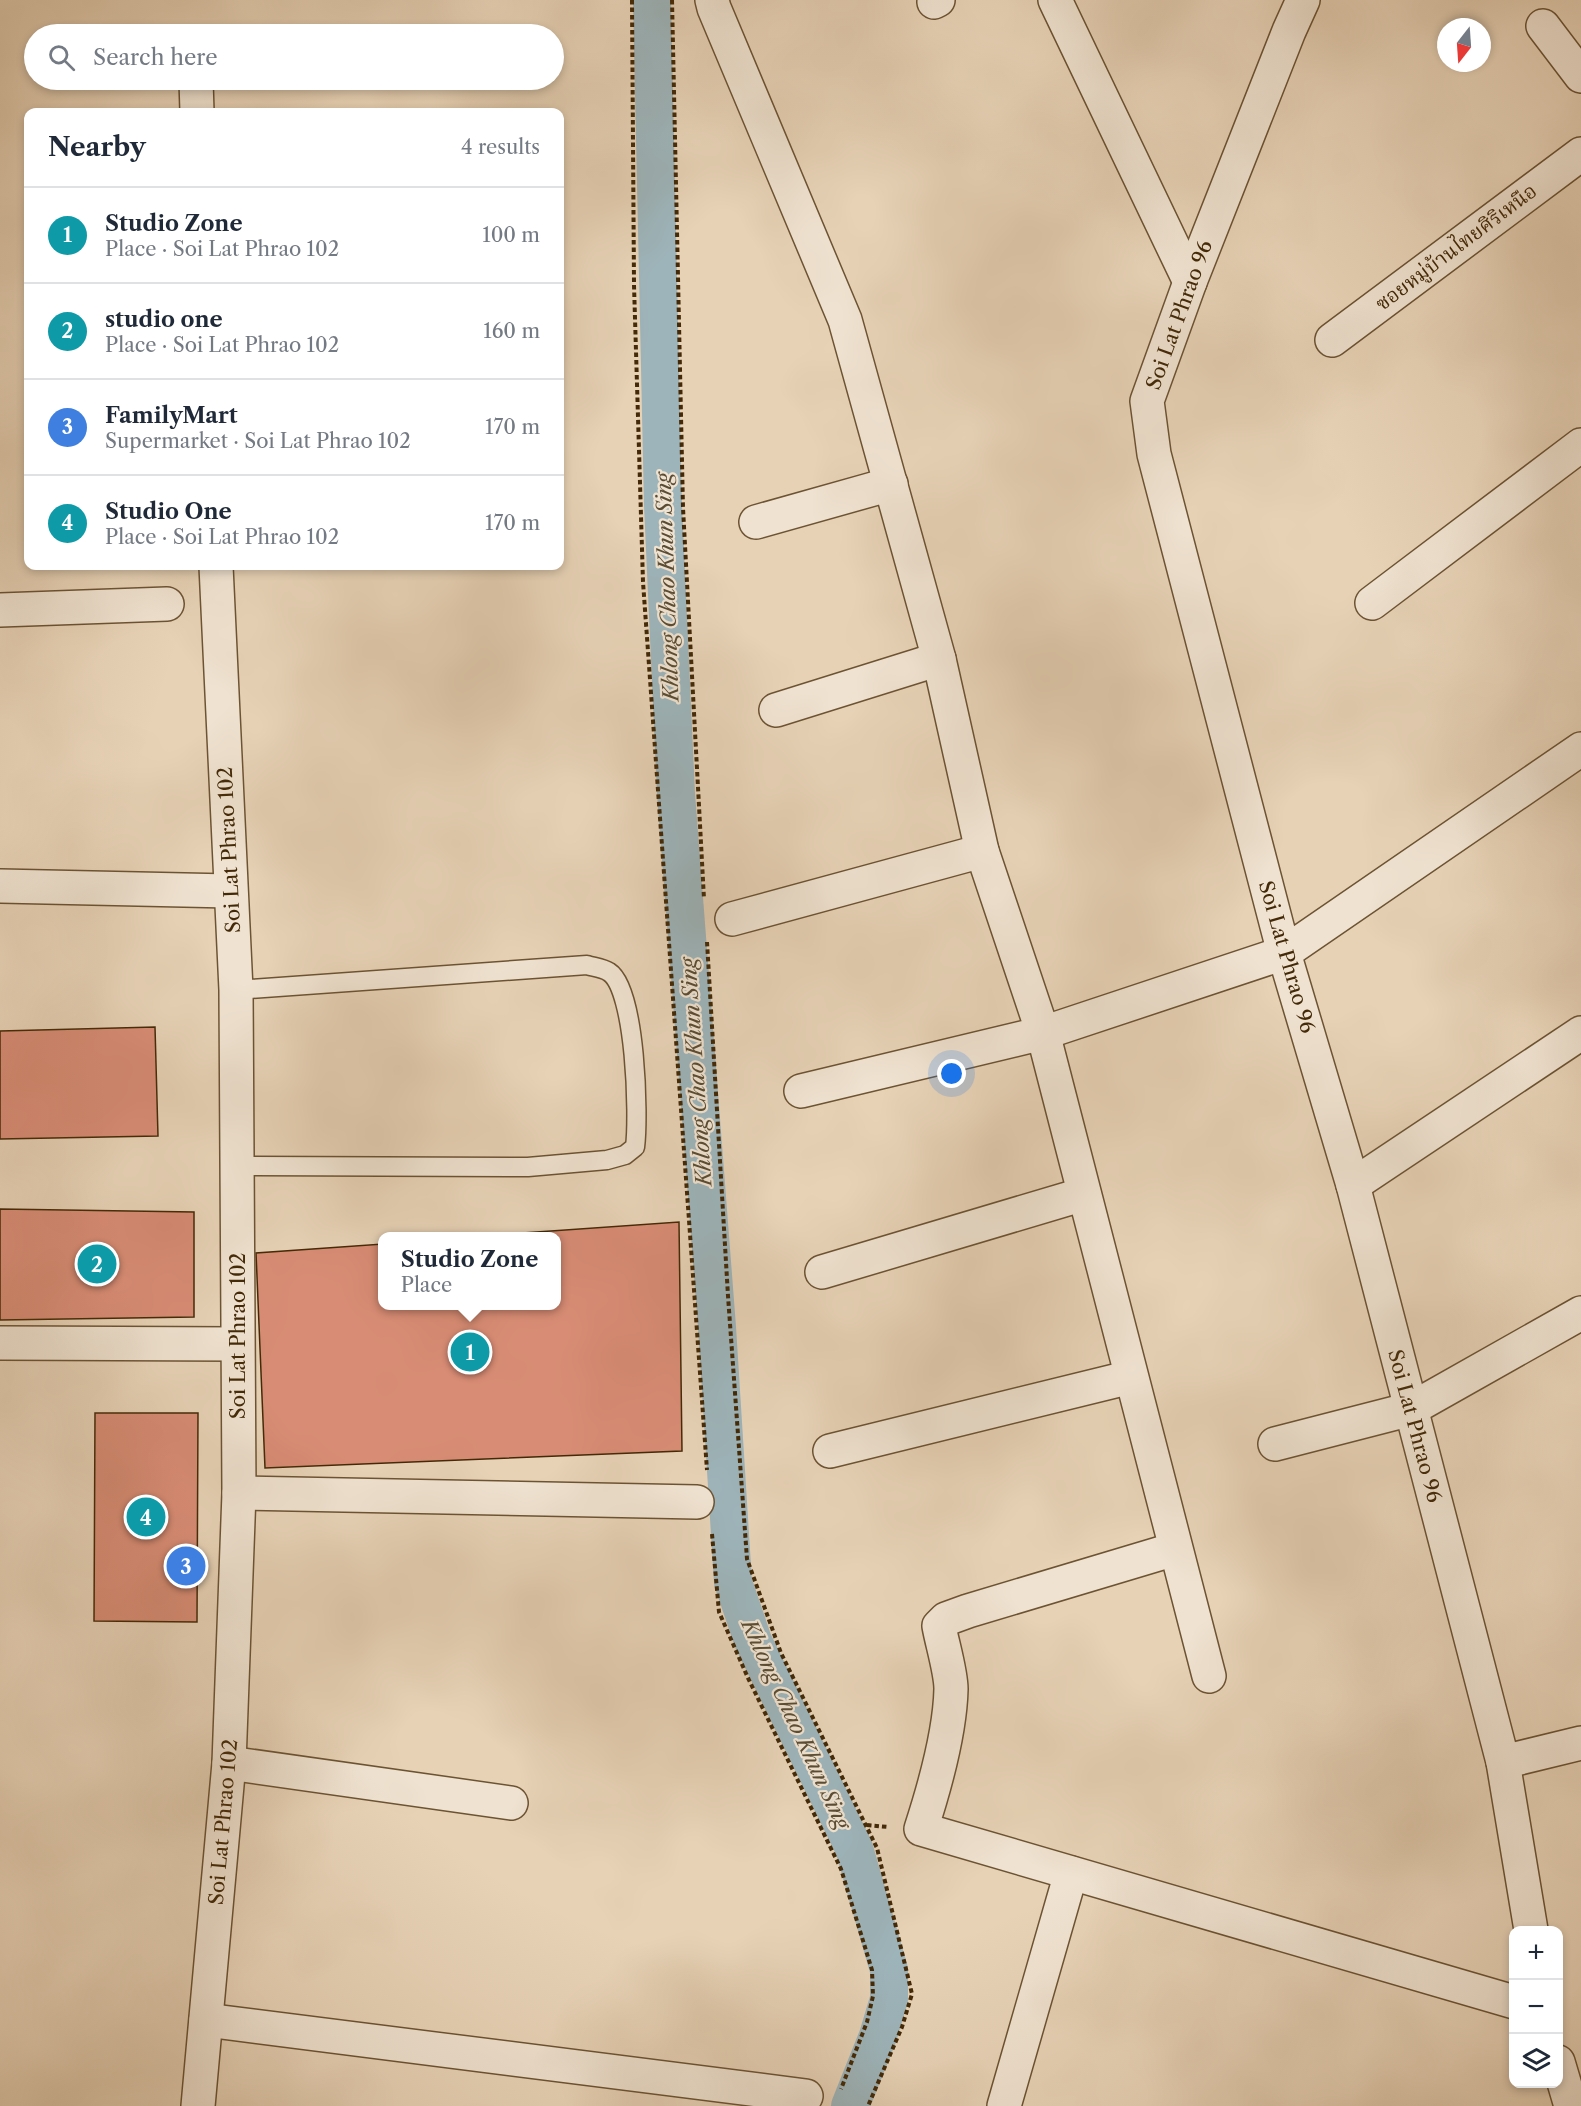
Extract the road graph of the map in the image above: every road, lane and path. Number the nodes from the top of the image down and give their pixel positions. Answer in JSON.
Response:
{"nodes":[{"id":1,"x":632,"y":0,"type":"edge"},
{"id":2,"x":672,"y":0,"type":"edge"},
{"id":3,"x":712,"y":0,"type":"edge"},
{"id":4,"x":1055,"y":0,"type":"edge"},
{"id":5,"x":1303,"y":0,"type":"edge"},
{"id":6,"x":1543,"y":26,"type":"dead end"},
{"id":7,"x":1581,"y":76,"type":"edge"},
{"id":8,"x":196,"y":90,"type":"edge"},
{"id":9,"x":197,"y":108,"type":"edge"},
{"id":10,"x":1581,"y":154,"type":"edge"},
{"id":11,"x":1190,"y":282,"type":"junction"},
{"id":12,"x":1332,"y":340,"type":"dead end"},
{"id":13,"x":1581,"y":445,"type":"edge"},
{"id":14,"x":891,"y":484,"type":"junction"},
{"id":15,"x":756,"y":522,"type":"dead end"},
{"id":16,"x":216,"y":570,"type":"edge"},
{"id":17,"x":1372,"y":603,"type":"dead end"},
{"id":18,"x":167,"y":604,"type":"dead end"},
{"id":19,"x":0,"y":610,"type":"edge"},
{"id":20,"x":939,"y":659,"type":"junction"},
{"id":21,"x":776,"y":710,"type":"dead end"},
{"id":22,"x":1581,"y":749,"type":"edge"},
{"id":23,"x":982,"y":851,"type":"junction"},
{"id":24,"x":0,"y":886,"type":"edge"},
{"id":25,"x":230,"y":891,"type":"junction"},
{"id":26,"x":714,"y":921,"type":"junction"},
{"id":27,"x":1284,"y":953,"type":"junction"},
{"id":28,"x":236,"y":990,"type":"junction"},
{"id":29,"x":1043,"y":1034,"type":"junction"},
{"id":30,"x":1581,"y":1034,"type":"edge"},
{"id":31,"x":801,"y":1090,"type":"dead end"},
{"id":32,"x":238,"y":1166,"type":"junction"},
{"id":33,"x":1353,"y":1185,"type":"junction"},
{"id":34,"x":1084,"y":1194,"type":"junction"},
{"id":35,"x":822,"y":1272,"type":"dead end"},
{"id":36,"x":1581,"y":1313,"type":"edge"},
{"id":37,"x":0,"y":1343,"type":"edge"},
{"id":38,"x":236,"y":1344,"type":"junction"},
{"id":39,"x":1131,"y":1377,"type":"junction"},
{"id":40,"x":1411,"y":1409,"type":"junction"},
{"id":41,"x":1275,"y":1444,"type":"dead end"},
{"id":42,"x":831,"y":1452,"type":"dead end"},
{"id":43,"x":702,"y":1489,"type":"joint"},
{"id":44,"x":239,"y":1493,"type":"junction"},
{"id":45,"x":712,"y":1533,"type":"dead end"},
{"id":46,"x":1175,"y":1549,"type":"junction"},
{"id":47,"x":1209,"y":1676,"type":"dead end"},
{"id":48,"x":1581,"y":1743,"type":"edge"},
{"id":49,"x":1503,"y":1762,"type":"junction"},
{"id":50,"x":229,"y":1763,"type":"junction"},
{"id":51,"x":511,"y":1803,"type":"dead end"},
{"id":52,"x":1071,"y":1873,"type":"junction"},
{"id":53,"x":1530,"y":1926,"type":"edge"},
{"id":54,"x":1509,"y":2000,"type":"edge"},
{"id":55,"x":206,"y":2020,"type":"junction"},
{"id":56,"x":1563,"y":2079,"type":"edge"},
{"id":57,"x":806,"y":2096,"type":"dead end"},
{"id":58,"x":838,"y":2096,"type":"dead end"},
{"id":59,"x":198,"y":2106,"type":"edge"},
{"id":60,"x":868,"y":2106,"type":"edge"},
{"id":61,"x":1004,"y":2106,"type":"edge"},
{"id":62,"x":1571,"y":2106,"type":"edge"}],
"edges":[{"from":1,"to":43,"type":"path"},
{"from":2,"to":26,"type":"path"},
{"from":3,"to":14,"type":"street"},
{"from":4,"to":11,"type":"street"},
{"from":5,"to":11,"type":"street","name":"Soi Lat Phrao 96"},
{"from":6,"to":7,"type":"street"},
{"from":8,"to":9,"type":"street"},
{"from":10,"to":12,"type":"street","name":"ซอยหมู่บ้านไทยศิริเหนือ"},
{"from":11,"to":27,"type":"street","name":"Soi Lat Phrao 96"},
{"from":13,"to":17,"type":"street"},
{"from":14,"to":15,"type":"street"},
{"from":14,"to":20,"type":"street"},
{"from":16,"to":25,"type":"street","name":"Soi Lat Phrao 102"},
{"from":18,"to":19,"type":"street"},
{"from":20,"to":21,"type":"street"},
{"from":20,"to":23,"type":"street"},
{"from":22,"to":27,"type":"street"},
{"from":23,"to":26,"type":"street"},
{"from":23,"to":29,"type":"street"},
{"from":24,"to":25,"type":"street"},
{"from":25,"to":28,"type":"street","name":"Soi Lat Phrao 102"},
{"from":26,"to":60,"type":"path"},
{"from":27,"to":29,"type":"street"},
{"from":27,"to":33,"type":"street","name":"Soi Lat Phrao 96"},
{"from":28,"to":32,"type":"street","name":"Soi Lat Phrao 102"},
{"from":28,"to":32,"type":"lane"},
{"from":29,"to":31,"type":"street"},
{"from":29,"to":34,"type":"street"},
{"from":30,"to":33,"type":"street"},
{"from":32,"to":38,"type":"street","name":"Soi Lat Phrao 102"},
{"from":33,"to":40,"type":"street","name":"Soi Lat Phrao 96"},
{"from":34,"to":35,"type":"street"},
{"from":34,"to":39,"type":"street"},
{"from":36,"to":40,"type":"street"},
{"from":37,"to":38,"type":"street"},
{"from":38,"to":44,"type":"street","name":"Soi Lat Phrao 102"},
{"from":39,"to":42,"type":"street"},
{"from":39,"to":46,"type":"street"},
{"from":40,"to":41,"type":"street"},
{"from":40,"to":49,"type":"street","name":"Soi Lat Phrao 96"},
{"from":43,"to":44,"type":"street"},
{"from":44,"to":50,"type":"street","name":"Soi Lat Phrao 102"},
{"from":45,"to":58,"type":"path"},
{"from":46,"to":47,"type":"street"},
{"from":46,"to":52,"type":"street"},
{"from":48,"to":49,"type":"street"},
{"from":49,"to":53,"type":"street","name":"Soi Lat Phrao 96"},
{"from":50,"to":51,"type":"street"},
{"from":50,"to":55,"type":"street","name":"Soi Lat Phrao 102"},
{"from":52,"to":54,"type":"street"},
{"from":52,"to":61,"type":"street"},
{"from":55,"to":57,"type":"street"},
{"from":55,"to":59,"type":"street","name":"Soi Lat Phrao 102"},
{"from":56,"to":62,"type":"street"}]}
